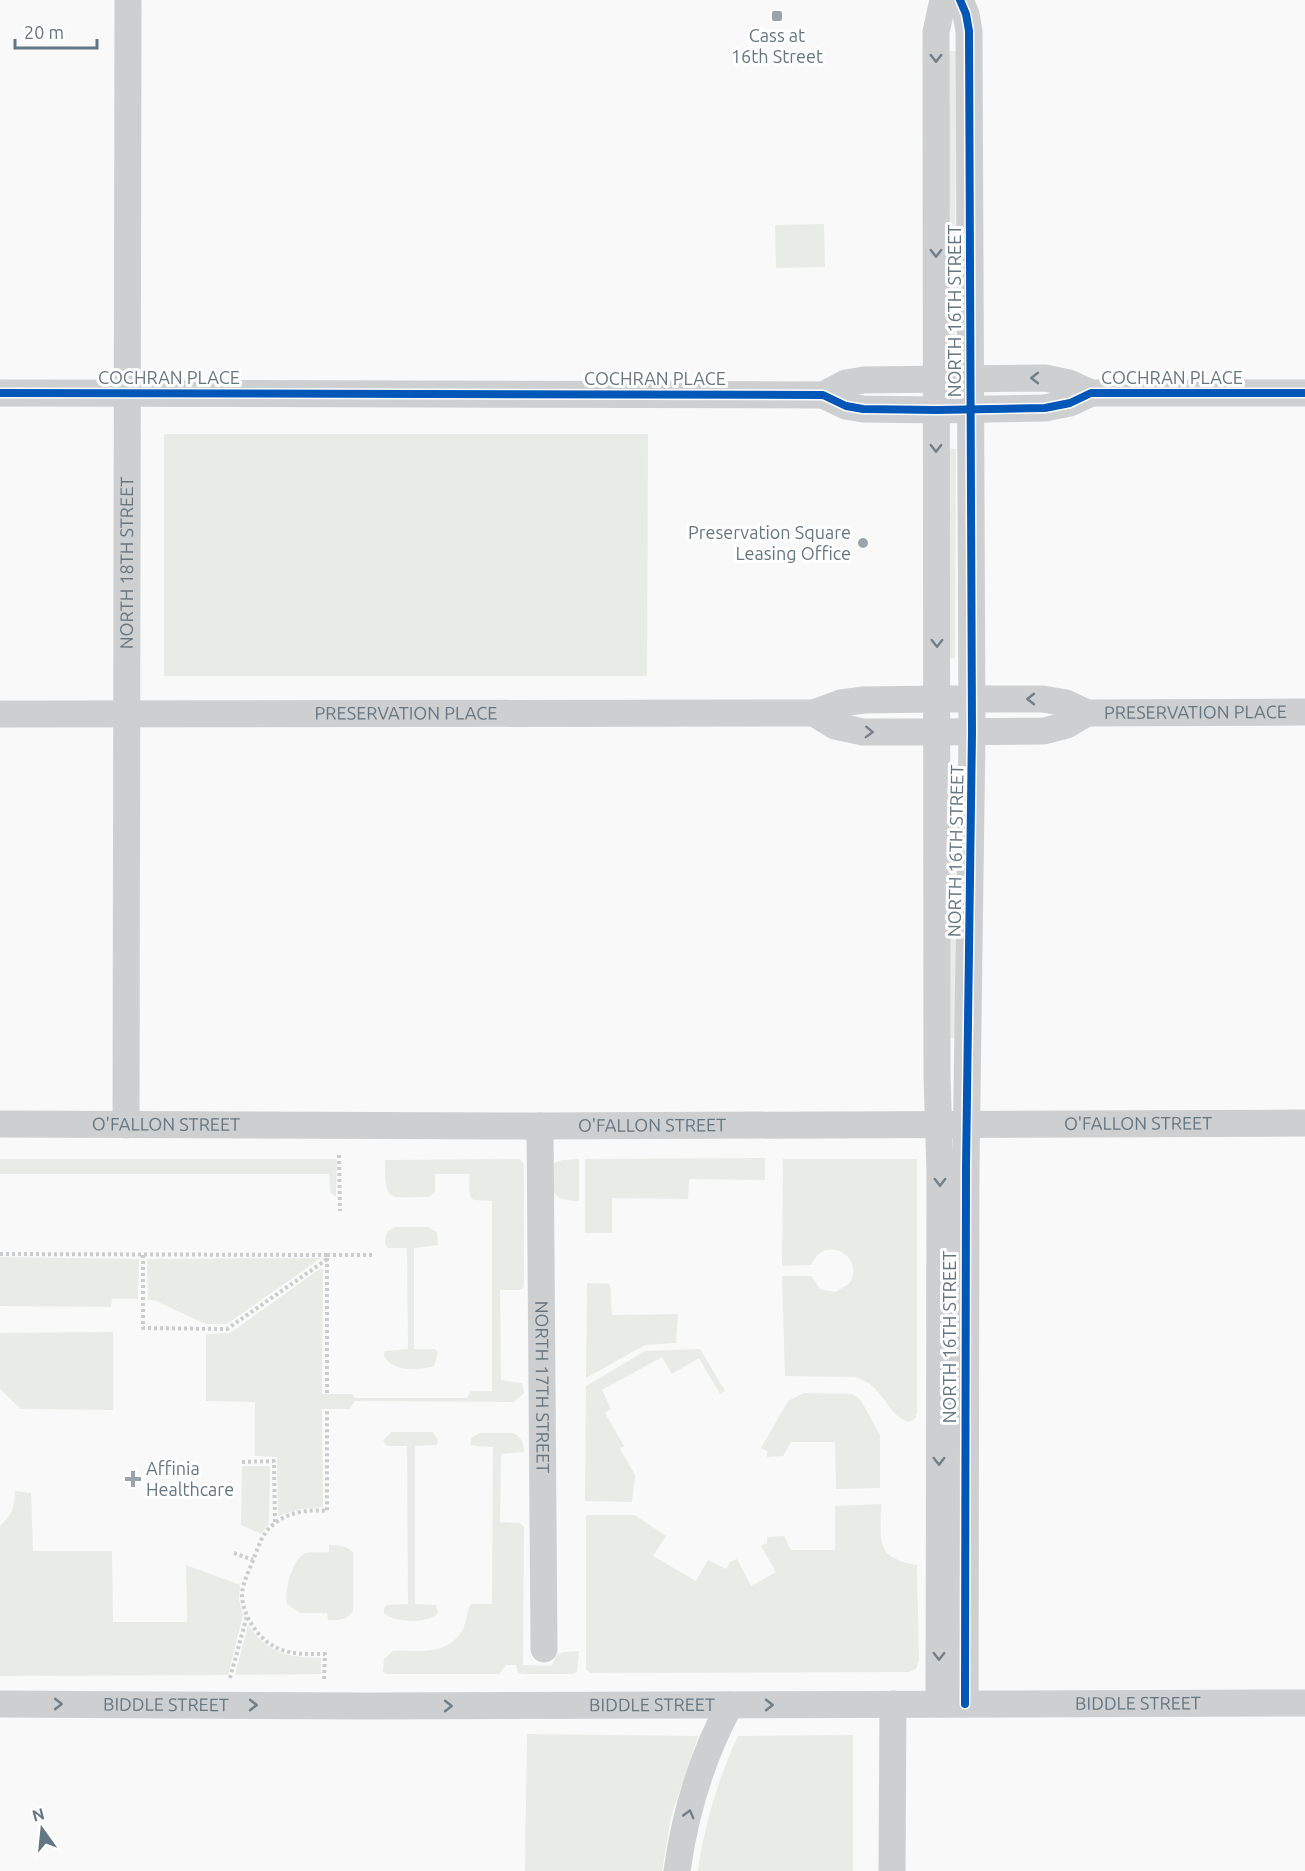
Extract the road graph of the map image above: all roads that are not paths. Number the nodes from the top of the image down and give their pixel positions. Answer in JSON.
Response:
{"nodes":[{"id":1,"x":128,"y":0,"type":"edge"},
{"id":2,"x":943,"y":0,"type":"edge"},
{"id":3,"x":960,"y":0,"type":"edge"},
{"id":4,"x":936,"y":379,"type":"junction"},
{"id":5,"x":970,"y":379,"type":"junction"},
{"id":6,"x":0,"y":393,"type":"edge"},
{"id":7,"x":128,"y":393,"type":"junction"},
{"id":8,"x":1091,"y":393,"type":"junction"},
{"id":9,"x":1305,"y":393,"type":"edge"},
{"id":10,"x":824,"y":395,"type":"junction"},
{"id":11,"x":970,"y":409,"type":"junction"},
{"id":12,"x":937,"y":410,"type":"junction"},
{"id":13,"x":937,"y":699,"type":"junction"},
{"id":14,"x":972,"y":699,"type":"junction"},
{"id":15,"x":1305,"y":712,"type":"edge"},
{"id":16,"x":814,"y":713,"type":"junction"},
{"id":17,"x":1087,"y":713,"type":"junction"},
{"id":18,"x":0,"y":714,"type":"edge"},
{"id":19,"x":127,"y":714,"type":"junction"},
{"id":20,"x":937,"y":732,"type":"junction"},
{"id":21,"x":972,"y":732,"type":"junction"},
{"id":22,"x":1305,"y":1123,"type":"edge"},
{"id":23,"x":0,"y":1124,"type":"edge"},
{"id":24,"x":939,"y":1124,"type":"junction"},
{"id":25,"x":967,"y":1124,"type":"junction"},
{"id":26,"x":126,"y":1125,"type":"junction"},
{"id":27,"x":540,"y":1126,"type":"junction"},
{"id":28,"x":544,"y":1649,"type":"dead end"},
{"id":29,"x":1305,"y":1703,"type":"edge"},
{"id":30,"x":0,"y":1704,"type":"edge"},
{"id":31,"x":893,"y":1704,"type":"junction"},
{"id":32,"x":952,"y":1704,"type":"junction"},
{"id":33,"x":730,"y":1705,"type":"junction"},
{"id":34,"x":677,"y":1871,"type":"edge"},
{"id":35,"x":892,"y":1871,"type":"edge"}],
"edges":[{"from":1,"to":7,"type":"street","name":"NORTH 18TH STREET"},
{"from":2,"to":4,"type":"street","name":"NORTH 16TH STREET","one_way":true},
{"from":3,"to":5,"type":"street","name":"NORTH 16TH STREET"},
{"from":4,"to":5,"type":"street","name":"COCHRAN PLACE"},
{"from":4,"to":10,"type":"street","name":"COCHRAN PLACE"},
{"from":4,"to":12,"type":"street","name":"NORTH 16TH STREET"},
{"from":8,"to":5,"type":"street","name":"COCHRAN PLACE","one_way":true},
{"from":5,"to":11,"type":"street","name":"NORTH 16TH STREET"},
{"from":6,"to":7,"type":"street","name":"COCHRAN PLACE"},
{"from":7,"to":10,"type":"street","name":"COCHRAN PLACE"},
{"from":7,"to":19,"type":"street","name":"NORTH 18TH STREET"},
{"from":8,"to":9,"type":"street","name":"COCHRAN PLACE"},
{"from":8,"to":11,"type":"street","name":"COCHRAN PLACE"},
{"from":10,"to":12,"type":"street","name":"COCHRAN PLACE"},
{"from":11,"to":12,"type":"street","name":"COCHRAN PLACE"},
{"from":11,"to":14,"type":"street","name":"NORTH 16TH STREET"},
{"from":12,"to":13,"type":"street","name":"NORTH 16TH STREET","one_way":true},
{"from":13,"to":14,"type":"street","name":"PRESERVATION PLACE"},
{"from":13,"to":16,"type":"street","name":"PRESERVATION PLACE"},
{"from":13,"to":20,"type":"street","name":"NORTH 16TH STREET"},
{"from":17,"to":14,"type":"street","name":"PRESERVATION PLACE","one_way":true},
{"from":14,"to":21,"type":"street","name":"NORTH 16TH STREET"},
{"from":15,"to":17,"type":"street","name":"PRESERVATION PLACE"},
{"from":16,"to":19,"type":"street","name":"PRESERVATION PLACE"},
{"from":16,"to":20,"type":"street","name":"PRESERVATION PLACE","one_way":true},
{"from":17,"to":21,"type":"street","name":"PRESERVATION PLACE"},
{"from":18,"to":19,"type":"street","name":"PRESERVATION PLACE"},
{"from":19,"to":26,"type":"street","name":"NORTH 18TH STREET"},
{"from":20,"to":21,"type":"street","name":"PRESERVATION PLACE"},
{"from":20,"to":24,"type":"street","name":"NORTH 16TH STREET"},
{"from":21,"to":25,"type":"street","name":"NORTH 16TH STREET"},
{"from":22,"to":25,"type":"street","name":"O'FALLON STREET"},
{"from":23,"to":26,"type":"street","name":"O'FALLON STREET"},
{"from":24,"to":25,"type":"street","name":"O'FALLON STREET"},
{"from":24,"to":27,"type":"street","name":"O'FALLON STREET"},
{"from":24,"to":32,"type":"street","name":"NORTH 16TH STREET","one_way":true},
{"from":25,"to":32,"type":"street","name":"NORTH 16TH STREET"},
{"from":26,"to":27,"type":"street","name":"O'FALLON STREET"},
{"from":27,"to":28,"type":"street","name":"NORTH 17TH STREET"},
{"from":29,"to":32,"type":"street","name":"BIDDLE STREET"},
{"from":30,"to":33,"type":"street","name":"BIDDLE STREET","one_way":true},
{"from":31,"to":32,"type":"street","name":"BIDDLE STREET"},
{"from":33,"to":31,"type":"street","name":"BIDDLE STREET","one_way":true},
{"from":31,"to":35,"type":"street"},
{"from":34,"to":33,"type":"street","one_way":true}]}
